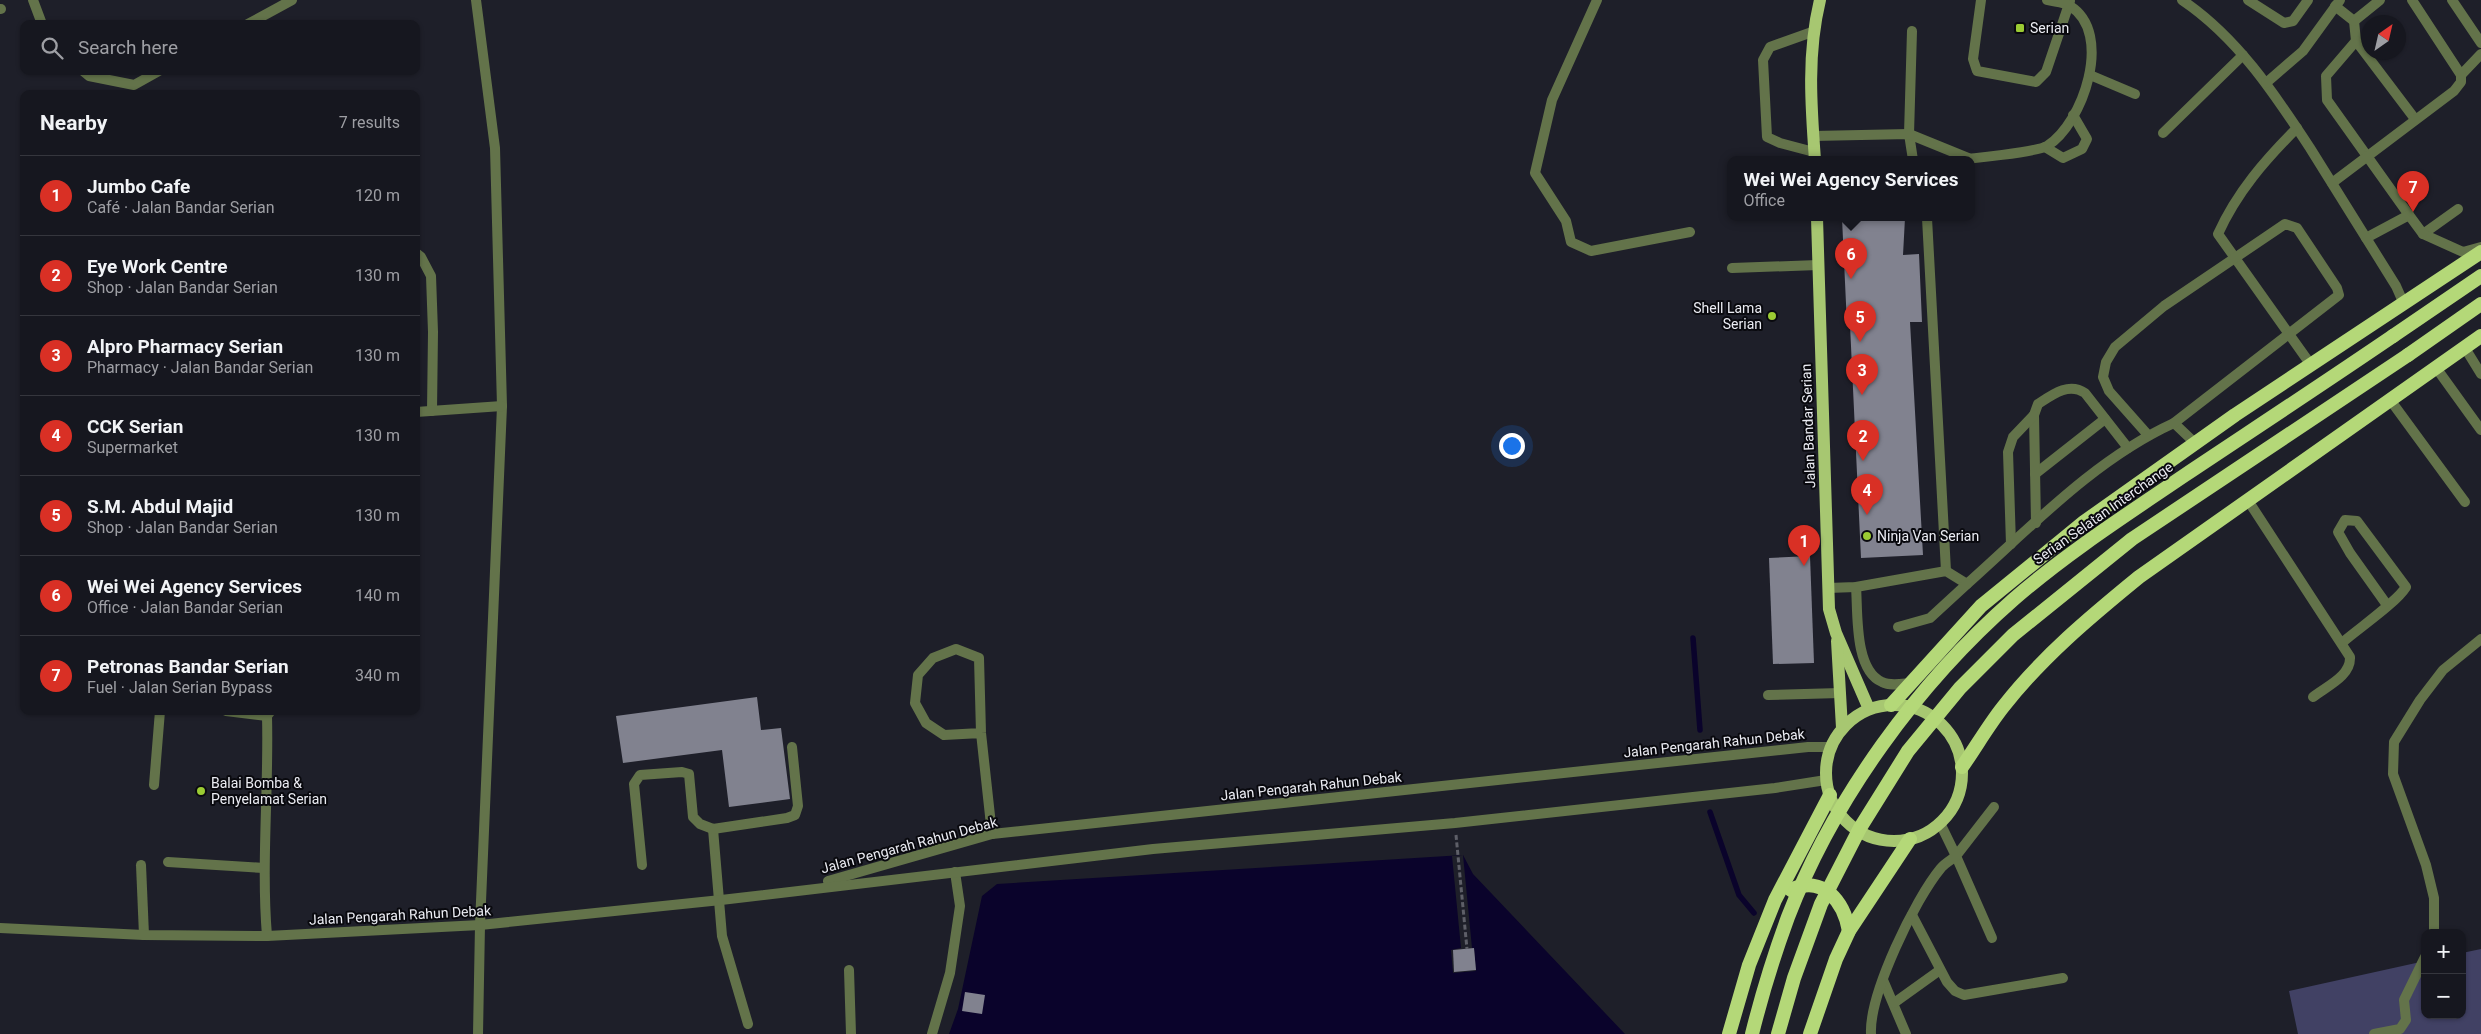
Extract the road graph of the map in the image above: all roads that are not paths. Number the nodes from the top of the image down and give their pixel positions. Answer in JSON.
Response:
{"nodes":[{"id":1,"x":33,"y":0,"type":"edge"},
{"id":2,"x":292,"y":0,"type":"edge"},
{"id":3,"x":476,"y":0,"type":"edge"},
{"id":4,"x":1597,"y":0,"type":"edge"},
{"id":5,"x":1820,"y":0,"type":"edge"},
{"id":6,"x":1981,"y":0,"type":"edge"},
{"id":7,"x":2047,"y":0,"type":"edge"},
{"id":8,"x":2182,"y":0,"type":"edge"},
{"id":9,"x":2248,"y":0,"type":"edge"},
{"id":10,"x":2308,"y":0,"type":"edge"},
{"id":11,"x":2380,"y":0,"type":"edge"},
{"id":12,"x":2412,"y":0,"type":"edge"},
{"id":13,"x":2452,"y":0,"type":"edge"},
{"id":14,"x":2070,"y":3,"type":"edge"},
{"id":15,"x":2337,"y":3,"type":"edge"},
{"id":16,"x":40,"y":20,"type":"edge"},
{"id":17,"x":255,"y":20,"type":"edge"},
{"id":18,"x":2354,"y":20,"type":"junction"},
{"id":19,"x":1912,"y":31,"type":"dead end"},
{"id":20,"x":1812,"y":32,"type":"junction"},
{"id":21,"x":2356,"y":41,"type":"junction"},
{"id":22,"x":2481,"y":43,"type":"edge"},
{"id":23,"x":2481,"y":54,"type":"edge"},
{"id":24,"x":2243,"y":55,"type":"junction"},
{"id":25,"x":88,"y":75,"type":"edge"},
{"id":26,"x":152,"y":75,"type":"edge"},
{"id":27,"x":2090,"y":75,"type":"junction"},
{"id":28,"x":2461,"y":75,"type":"junction"},
{"id":29,"x":2266,"y":83,"type":"junction"},
{"id":30,"x":2135,"y":94,"type":"dead end"},
{"id":31,"x":2073,"y":115,"type":"junction"},
{"id":32,"x":2415,"y":120,"type":"junction"},
{"id":33,"x":2296,"y":128,"type":"junction"},
{"id":34,"x":2163,"y":133,"type":"dead end"},
{"id":35,"x":1909,"y":134,"type":"junction"},
{"id":36,"x":1814,"y":136,"type":"junction"},
{"id":37,"x":2045,"y":147,"type":"junction"},
{"id":38,"x":1815,"y":156,"type":"edge"},
{"id":39,"x":1912,"y":156,"type":"edge"},
{"id":40,"x":1962,"y":156,"type":"edge"},
{"id":41,"x":2368,"y":156,"type":"junction"},
{"id":42,"x":1975,"y":158,"type":"edge"},
{"id":43,"x":2332,"y":183,"type":"junction"},
{"id":44,"x":2458,"y":209,"type":"dead end"},
{"id":45,"x":2409,"y":215,"type":"junction"},
{"id":46,"x":1817,"y":221,"type":"edge"},
{"id":47,"x":1928,"y":221,"type":"edge"},
{"id":48,"x":1690,"y":232,"type":"dead end"},
{"id":49,"x":2423,"y":234,"type":"junction"},
{"id":50,"x":2366,"y":238,"type":"junction"},
{"id":51,"x":2481,"y":247,"type":"edge"},
{"id":52,"x":2481,"y":252,"type":"edge"},
{"id":53,"x":420,"y":256,"type":"edge"},
{"id":54,"x":2234,"y":259,"type":"junction"},
{"id":55,"x":1818,"y":265,"type":"junction"},
{"id":56,"x":1732,"y":268,"type":"dead end"},
{"id":57,"x":2481,"y":276,"type":"edge"},
{"id":58,"x":2404,"y":304,"type":"junction"},
{"id":59,"x":2481,"y":304,"type":"edge"},
{"id":60,"x":2288,"y":334,"type":"junction"},
{"id":61,"x":2481,"y":336,"type":"edge"},
{"id":62,"x":2465,"y":348,"type":"junction"},
{"id":63,"x":2311,"y":364,"type":"junction"},
{"id":64,"x":2437,"y":369,"type":"junction"},
{"id":65,"x":2481,"y":374,"type":"edge"},
{"id":66,"x":2391,"y":401,"type":"junction"},
{"id":67,"x":502,"y":406,"type":"junction"},
{"id":68,"x":432,"y":411,"type":"junction"},
{"id":69,"x":420,"y":412,"type":"edge"},
{"id":70,"x":2034,"y":415,"type":"junction"},
{"id":71,"x":2106,"y":419,"type":"junction"},
{"id":72,"x":2174,"y":423,"type":"junction"},
{"id":73,"x":2481,"y":430,"type":"edge"},
{"id":74,"x":2148,"y":434,"type":"junction"},
{"id":75,"x":2195,"y":443,"type":"junction"},
{"id":76,"x":2128,"y":448,"type":"junction"},
{"id":77,"x":2035,"y":474,"type":"junction"},
{"id":78,"x":2249,"y":502,"type":"junction"},
{"id":79,"x":2465,"y":502,"type":"dead end"},
{"id":80,"x":2036,"y":522,"type":"junction"},
{"id":81,"x":2011,"y":544,"type":"junction"},
{"id":82,"x":1946,"y":571,"type":"junction"},
{"id":83,"x":1967,"y":584,"type":"junction"},
{"id":84,"x":1856,"y":587,"type":"junction"},
{"id":85,"x":1828,"y":588,"type":"junction"},
{"id":86,"x":2387,"y":605,"type":"junction"},
{"id":87,"x":1898,"y":627,"type":"dead end"},
{"id":88,"x":1836,"y":633,"type":"junction"},
{"id":89,"x":2481,"y":639,"type":"edge"},
{"id":90,"x":2343,"y":642,"type":"junction"},
{"id":91,"x":1909,"y":683,"type":"junction"},
{"id":92,"x":1840,"y":693,"type":"junction"},
{"id":93,"x":1768,"y":695,"type":"dead end"},
{"id":94,"x":2313,"y":697,"type":"dead end"},
{"id":95,"x":1891,"y":705,"type":"junction"},
{"id":96,"x":1869,"y":709,"type":"junction"},
{"id":97,"x":160,"y":715,"type":"edge"},
{"id":98,"x":269,"y":715,"type":"edge"},
{"id":99,"x":1842,"y":728,"type":"junction"},
{"id":100,"x":981,"y":732,"type":"junction"},
{"id":101,"x":792,"y":747,"type":"dead end"},
{"id":102,"x":1831,"y":747,"type":"junction"},
{"id":103,"x":1962,"y":767,"type":"junction"},
{"id":104,"x":1826,"y":780,"type":"junction"},
{"id":105,"x":154,"y":785,"type":"dead end"},
{"id":106,"x":1830,"y":795,"type":"junction"},
{"id":107,"x":1994,"y":807,"type":"dead end"},
{"id":108,"x":1940,"y":823,"type":"junction"},
{"id":109,"x":713,"y":829,"type":"junction"},
{"id":110,"x":992,"y":834,"type":"junction"},
{"id":111,"x":1910,"y":839,"type":"junction"},
{"id":112,"x":1956,"y":856,"type":"junction"},
{"id":113,"x":168,"y":862,"type":"dead end"},
{"id":114,"x":141,"y":865,"type":"dead end"},
{"id":115,"x":642,"y":865,"type":"dead end"},
{"id":116,"x":264,"y":868,"type":"junction"},
{"id":117,"x":955,"y":872,"type":"junction"},
{"id":118,"x":801,"y":889,"type":"junction"},
{"id":119,"x":721,"y":900,"type":"junction"},
{"id":120,"x":1776,"y":900,"type":"junction"},
{"id":121,"x":1912,"y":915,"type":"junction"},
{"id":122,"x":480,"y":925,"type":"junction"},
{"id":123,"x":0,"y":928,"type":"edge"},
{"id":124,"x":2434,"y":929,"type":"edge"},
{"id":125,"x":1849,"y":931,"type":"junction"},
{"id":126,"x":144,"y":935,"type":"junction"},
{"id":127,"x":267,"y":936,"type":"junction"},
{"id":128,"x":1992,"y":938,"type":"dead end"},
{"id":129,"x":2421,"y":965,"type":"edge"},
{"id":130,"x":848,"y":970,"type":"dead end"},
{"id":131,"x":1940,"y":970,"type":"junction"},
{"id":132,"x":2063,"y":978,"type":"dead end"},
{"id":133,"x":1883,"y":980,"type":"junction"},
{"id":134,"x":1894,"y":1003,"type":"junction"},
{"id":135,"x":748,"y":1024,"type":"dead end"},
{"id":136,"x":478,"y":1034,"type":"edge"},
{"id":137,"x":851,"y":1034,"type":"edge"},
{"id":138,"x":932,"y":1034,"type":"edge"},
{"id":139,"x":1729,"y":1034,"type":"edge"},
{"id":140,"x":1752,"y":1034,"type":"edge"},
{"id":141,"x":1778,"y":1034,"type":"edge"},
{"id":142,"x":1810,"y":1034,"type":"edge"},
{"id":143,"x":1871,"y":1034,"type":"edge"},
{"id":144,"x":1906,"y":1034,"type":"edge"},
{"id":145,"x":2374,"y":1034,"type":"edge"}],
"edges":[{"from":1,"to":16,"type":"street"},
{"from":2,"to":17,"type":"street"},
{"from":3,"to":67,"type":"street"},
{"from":4,"to":48,"type":"street"},
{"from":5,"to":20,"type":"main road"},
{"from":6,"to":14,"type":"street"},
{"from":7,"to":14,"type":"street"},
{"from":8,"to":24,"type":"street"},
{"from":9,"to":10,"type":"street"},
{"from":11,"to":18,"type":"street"},
{"from":12,"to":28,"type":"street"},
{"from":13,"to":22,"type":"street"},
{"from":14,"to":27,"type":"street"},
{"from":15,"to":18,"type":"street"},
{"from":15,"to":29,"type":"street"},
{"from":18,"to":21,"type":"street"},
{"from":19,"to":35,"type":"street"},
{"from":20,"to":36,"type":"main road"},
{"from":20,"to":38,"type":"street"},
{"from":21,"to":32,"type":"street"},
{"from":21,"to":41,"type":"street"},
{"from":23,"to":28,"type":"street"},
{"from":24,"to":29,"type":"street"},
{"from":24,"to":34,"type":"street"},
{"from":25,"to":26,"type":"street"},
{"from":27,"to":30,"type":"street"},
{"from":27,"to":31,"type":"street"},
{"from":28,"to":32,"type":"street"},
{"from":29,"to":33,"type":"street"},
{"from":31,"to":37,"type":"street"},
{"from":31,"to":37,"type":"street"},
{"from":32,"to":41,"type":"street"},
{"from":33,"to":43,"type":"street"},
{"from":33,"to":54,"type":"street"},
{"from":35,"to":36,"type":"street"},
{"from":35,"to":39,"type":"street"},
{"from":35,"to":40,"type":"street"},
{"from":36,"to":38,"type":"main road"},
{"from":37,"to":42,"type":"street"},
{"from":41,"to":43,"type":"street"},
{"from":41,"to":45,"type":"street"},
{"from":43,"to":50,"type":"street"},
{"from":44,"to":49,"type":"street"},
{"from":45,"to":49,"type":"street"},
{"from":45,"to":50,"type":"street"},
{"from":46,"to":55,"type":"main road","name":"Jalan Bandar Serian"},
{"from":47,"to":82,"type":"street"},
{"from":49,"to":51,"type":"street"},
{"from":50,"to":58,"type":"street"},
{"from":52,"to":58,"type":"highway"},
{"from":53,"to":68,"type":"street"},
{"from":54,"to":60,"type":"street"},
{"from":54,"to":60,"type":"street"},
{"from":54,"to":74,"type":"street"},
{"from":55,"to":56,"type":"street"},
{"from":55,"to":85,"type":"main road","name":"Jalan Bandar Serian"},
{"from":57,"to":140,"type":"highway","name":"Serian Selatan Interchange","bridge":true},
{"from":58,"to":63,"type":"highway"},
{"from":59,"to":141,"type":"highway","bridge":true},
{"from":60,"to":63,"type":"street"},
{"from":60,"to":72,"type":"street"},
{"from":61,"to":62,"type":"highway"},
{"from":62,"to":64,"type":"highway"},
{"from":62,"to":65,"type":"street"},
{"from":63,"to":75,"type":"highway"},
{"from":64,"to":66,"type":"highway"},
{"from":64,"to":73,"type":"street"},
{"from":66,"to":78,"type":"highway"},
{"from":66,"to":79,"type":"street"},
{"from":67,"to":68,"type":"street"},
{"from":67,"to":122,"type":"street"},
{"from":68,"to":69,"type":"street"},
{"from":70,"to":71,"type":"street"},
{"from":70,"to":77,"type":"street"},
{"from":70,"to":81,"type":"street"},
{"from":71,"to":76,"type":"street"},
{"from":71,"to":77,"type":"street"},
{"from":72,"to":74,"type":"street"},
{"from":72,"to":75,"type":"street"},
{"from":74,"to":76,"type":"street"},
{"from":75,"to":91,"type":"highway"},
{"from":76,"to":80,"type":"street"},
{"from":77,"to":80,"type":"street"},
{"from":78,"to":90,"type":"street"},
{"from":78,"to":103,"type":"highway"},
{"from":80,"to":81,"type":"street"},
{"from":81,"to":83,"type":"street"},
{"from":82,"to":83,"type":"street"},
{"from":82,"to":84,"type":"street"},
{"from":83,"to":87,"type":"street"},
{"from":84,"to":85,"type":"street"},
{"from":84,"to":91,"type":"street"},
{"from":85,"to":88,"type":"main road","name":"Jalan Bandar Serian"},
{"from":86,"to":86,"type":"street"},
{"from":86,"to":90,"type":"street"},
{"from":88,"to":92,"type":"main road","name":"Jalan Bandar Serian"},
{"from":88,"to":96,"type":"main road","name":"Jalan Bandar Serian"},
{"from":89,"to":124,"type":"street"},
{"from":90,"to":94,"type":"street"},
{"from":91,"to":95,"type":"highway"},
{"from":92,"to":93,"type":"street"},
{"from":92,"to":99,"type":"main road","name":"Jalan Bandar Serian"},
{"from":95,"to":96,"type":"main road"},
{"from":95,"to":103,"type":"main road"},
{"from":96,"to":99,"type":"main road"},
{"from":97,"to":105,"type":"street"},
{"from":98,"to":116,"type":"street"},
{"from":99,"to":102,"type":"main road"},
{"from":100,"to":100,"type":"street"},
{"from":100,"to":110,"type":"street"},
{"from":101,"to":109,"type":"street"},
{"from":102,"to":104,"type":"main road"},
{"from":102,"to":110,"type":"street","name":"Jalan Pengarah Rahun Debak"},
{"from":103,"to":108,"type":"main road"},
{"from":104,"to":106,"type":"main road"},
{"from":104,"to":117,"type":"street","name":"Jalan Pengarah Rahun Debak"},
{"from":106,"to":111,"type":"main road"},
{"from":106,"to":120,"type":"highway"},
{"from":107,"to":112,"type":"street"},
{"from":108,"to":111,"type":"main road"},
{"from":108,"to":112,"type":"street"},
{"from":109,"to":115,"type":"street"},
{"from":109,"to":119,"type":"street"},
{"from":110,"to":118,"type":"street","name":"Jalan Pengarah Rahun Debak"},
{"from":111,"to":125,"type":"highway"},
{"from":112,"to":121,"type":"street"},
{"from":112,"to":128,"type":"street"},
{"from":113,"to":116,"type":"street"},
{"from":114,"to":126,"type":"street"},
{"from":116,"to":127,"type":"street"},
{"from":117,"to":118,"type":"street","name":"Jalan Pengarah Rahun Debak"},
{"from":117,"to":138,"type":"street"},
{"from":118,"to":119,"type":"street","name":"Jalan Pengarah Rahun Debak"},
{"from":119,"to":122,"type":"street","name":"Jalan Pengarah Rahun Debak"},
{"from":119,"to":135,"type":"street"},
{"from":120,"to":125,"type":"highway"},
{"from":120,"to":139,"type":"highway"},
{"from":121,"to":131,"type":"street"},
{"from":121,"to":133,"type":"street"},
{"from":122,"to":127,"type":"street","name":"Jalan Pengarah Rahun Debak"},
{"from":122,"to":136,"type":"street"},
{"from":123,"to":126,"type":"street","name":"Jalan Pengarah Rahun Debak"},
{"from":125,"to":142,"type":"highway"},
{"from":126,"to":127,"type":"street","name":"Jalan Pengarah Rahun Debak"},
{"from":129,"to":145,"type":"street"},
{"from":130,"to":137,"type":"street"},
{"from":131,"to":132,"type":"street"},
{"from":131,"to":134,"type":"street"},
{"from":133,"to":134,"type":"street"},
{"from":133,"to":143,"type":"street"},
{"from":134,"to":144,"type":"street"}]}
